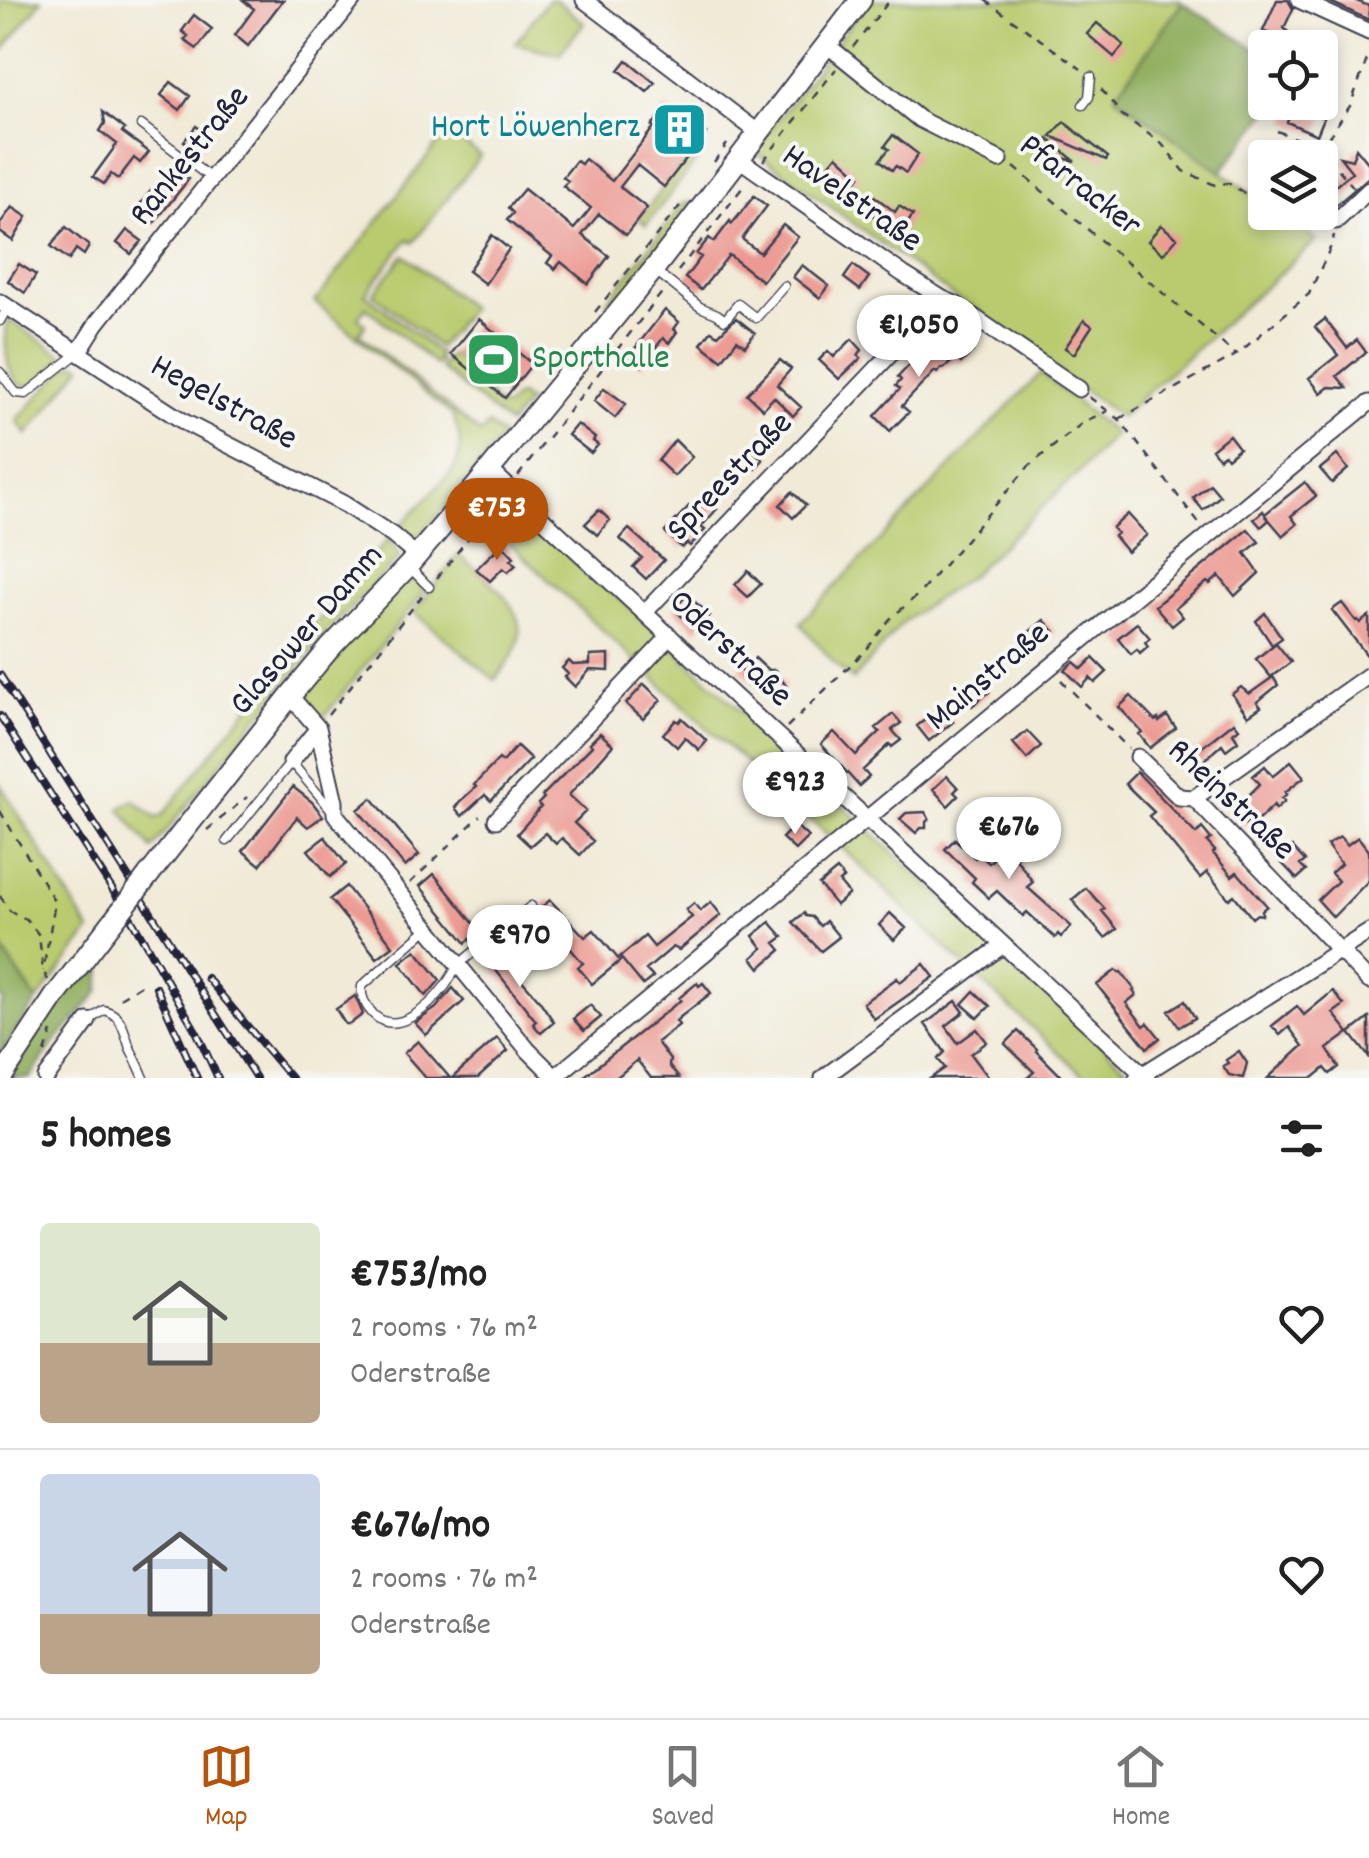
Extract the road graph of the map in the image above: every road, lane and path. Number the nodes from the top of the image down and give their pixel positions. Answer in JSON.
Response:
{"nodes":[{"id":1,"x":353,"y":0,"type":"edge"},
{"id":2,"x":584,"y":0,"type":"edge"},
{"id":3,"x":861,"y":0,"type":"edge"},
{"id":4,"x":890,"y":0,"type":"edge"},
{"id":5,"x":984,"y":0,"type":"edge"},
{"id":6,"x":1298,"y":0,"type":"edge"},
{"id":7,"x":1369,"y":32,"type":"edge"},
{"id":8,"x":827,"y":45,"type":"junction"},
{"id":9,"x":1369,"y":54,"type":"edge"},
{"id":10,"x":844,"y":59,"type":"junction"},
{"id":11,"x":1090,"y":77,"type":"junction"},
{"id":12,"x":1083,"y":106,"type":"dead end"},
{"id":13,"x":141,"y":125,"type":"dead end"},
{"id":14,"x":1277,"y":131,"type":"dead end"},
{"id":15,"x":759,"y":133,"type":"junction"},
{"id":16,"x":1300,"y":140,"type":"edge"},
{"id":17,"x":1327,"y":140,"type":"edge"},
{"id":18,"x":1000,"y":160,"type":"joint"},
{"id":19,"x":747,"y":165,"type":"junction"},
{"id":20,"x":1338,"y":165,"type":"edge"},
{"id":21,"x":212,"y":178,"type":"junction"},
{"id":22,"x":1365,"y":193,"type":"edge"},
{"id":23,"x":1248,"y":195,"type":"edge"},
{"id":24,"x":1338,"y":218,"type":"edge"},
{"id":25,"x":1334,"y":230,"type":"edge"},
{"id":26,"x":662,"y":276,"type":"junction"},
{"id":27,"x":784,"y":286,"type":"dead end"},
{"id":28,"x":943,"y":299,"type":"junction"},
{"id":29,"x":3,"y":310,"type":"edge"},
{"id":30,"x":78,"y":353,"type":"junction"},
{"id":31,"x":1236,"y":355,"type":"junction"},
{"id":32,"x":0,"y":372,"type":"edge"},
{"id":33,"x":1079,"y":389,"type":"joint"},
{"id":34,"x":1369,"y":403,"type":"edge"},
{"id":35,"x":1108,"y":411,"type":"junction"},
{"id":36,"x":1119,"y":419,"type":"junction"},
{"id":37,"x":490,"y":470,"type":"junction"},
{"id":38,"x":509,"y":487,"type":"junction"},
{"id":39,"x":1208,"y":536,"type":"junction"},
{"id":40,"x":412,"y":561,"type":"junction"},
{"id":41,"x":430,"y":588,"type":"junction"},
{"id":42,"x":644,"y":612,"type":"junction"},
{"id":43,"x":670,"y":636,"type":"junction"},
{"id":44,"x":1049,"y":668,"type":"junction"},
{"id":45,"x":1369,"y":675,"type":"edge"},
{"id":46,"x":290,"y":696,"type":"junction"},
{"id":47,"x":318,"y":728,"type":"junction"},
{"id":48,"x":778,"y":736,"type":"junction"},
{"id":49,"x":1138,"y":757,"type":"joint"},
{"id":50,"x":292,"y":762,"type":"junction"},
{"id":51,"x":1194,"y":798,"type":"junction"},
{"id":52,"x":245,"y":799,"type":"dead end"},
{"id":53,"x":0,"y":811,"type":"edge"},
{"id":54,"x":334,"y":814,"type":"junction"},
{"id":55,"x":867,"y":818,"type":"junction"},
{"id":56,"x":496,"y":820,"type":"joint"},
{"id":57,"x":199,"y":836,"type":"dead end"},
{"id":58,"x":227,"y":841,"type":"dead end"},
{"id":59,"x":400,"y":893,"type":"junction"},
{"id":60,"x":0,"y":896,"type":"edge"},
{"id":61,"x":531,"y":906,"type":"dead end"},
{"id":62,"x":428,"y":928,"type":"junction"},
{"id":63,"x":1369,"y":932,"type":"edge"},
{"id":64,"x":1003,"y":945,"type":"junction"},
{"id":65,"x":1340,"y":950,"type":"junction"},
{"id":66,"x":458,"y":964,"type":"junction"},
{"id":67,"x":43,"y":971,"type":"junction"},
{"id":68,"x":147,"y":980,"type":"dead end"},
{"id":69,"x":1369,"y":981,"type":"edge"},
{"id":70,"x":56,"y":994,"type":"junction"},
{"id":71,"x":120,"y":998,"type":"dead end"},
{"id":72,"x":88,"y":1021,"type":"joint"},
{"id":73,"x":1142,"y":1077,"type":"edge"},
{"id":74,"x":1,"y":1078,"type":"edge"},
{"id":75,"x":46,"y":1078,"type":"edge"},
{"id":76,"x":144,"y":1078,"type":"edge"},
{"id":77,"x":555,"y":1078,"type":"edge"},
{"id":78,"x":823,"y":1078,"type":"edge"}],
"edges":[{"from":1,"to":21,"type":"street","name":"Rankestraße"},
{"from":2,"to":15,"type":"street"},
{"from":3,"to":8,"type":"street","name":"Glasower Damm"},
{"from":4,"to":10,"type":"path"},
{"from":5,"to":11,"type":"path"},
{"from":6,"to":7,"type":"street"},
{"from":8,"to":10,"type":"street","name":"Pfarracker"},
{"from":8,"to":15,"type":"street","name":"Glasower Damm"},
{"from":9,"to":17,"type":"path"},
{"from":10,"to":18,"type":"street","name":"Pfarracker"},
{"from":10,"to":19,"type":"path"},
{"from":11,"to":12,"type":"lane"},
{"from":11,"to":23,"type":"path"},
{"from":13,"to":21,"type":"lane"},
{"from":14,"to":16,"type":"path"},
{"from":15,"to":19,"type":"street","name":"Glasower Damm"},
{"from":18,"to":31,"type":"path","name":"Pfarracker"},
{"from":19,"to":26,"type":"street","name":"Glasower Damm"},
{"from":19,"to":26,"type":"path"},
{"from":19,"to":28,"type":"street","name":"Havelstraße"},
{"from":20,"to":22,"type":"path"},
{"from":21,"to":30,"type":"street","name":"Rankestraße"},
{"from":22,"to":24,"type":"street"},
{"from":25,"to":31,"type":"path"},
{"from":26,"to":27,"type":"lane"},
{"from":26,"to":37,"type":"street","name":"Glasower Damm"},
{"from":26,"to":38,"type":"path"},
{"from":28,"to":33,"type":"street","name":"Havelstraße"},
{"from":28,"to":42,"type":"street","name":"Spreestraße"},
{"from":29,"to":30,"type":"street","name":"Hegelstraße"},
{"from":30,"to":32,"type":"lane"},
{"from":30,"to":40,"type":"street","name":"Hegelstraße"},
{"from":31,"to":36,"type":"path"},
{"from":33,"to":35,"type":"path"},
{"from":34,"to":39,"type":"street","name":"Mainstraße"},
{"from":35,"to":36,"type":"path"},
{"from":35,"to":48,"type":"path"},
{"from":36,"to":39,"type":"path"},
{"from":37,"to":38,"type":"street","name":"Oderstraße"},
{"from":37,"to":40,"type":"street","name":"Glasower Damm"},
{"from":38,"to":41,"type":"path"},
{"from":38,"to":42,"type":"street","name":"Oderstraße"},
{"from":39,"to":44,"type":"street","name":"Mainstraße"},
{"from":40,"to":41,"type":"lane"},
{"from":40,"to":46,"type":"street","name":"Glasower Damm"},
{"from":41,"to":47,"type":"path"},
{"from":42,"to":43,"type":"street","name":"Oderstraße"},
{"from":43,"to":48,"type":"street","name":"Oderstraße"},
{"from":43,"to":56,"type":"street"},
{"from":44,"to":49,"type":"path","name":"Rheinstraße"},
{"from":44,"to":55,"type":"street","name":"Mainstraße"},
{"from":45,"to":51,"type":"street"},
{"from":46,"to":47,"type":"street"},
{"from":46,"to":70,"type":"street","name":"Glasower Damm","bridge":true},
{"from":47,"to":50,"type":"street"},
{"from":47,"to":54,"type":"street"},
{"from":48,"to":55,"type":"street","name":"Oderstraße"},
{"from":49,"to":51,"type":"street","name":"Rheinstraße"},
{"from":50,"to":54,"type":"lane"},
{"from":50,"to":58,"type":"lane"},
{"from":51,"to":65,"type":"street","name":"Rheinstraße"},
{"from":52,"to":57,"type":"path"},
{"from":53,"to":67,"type":"path"},
{"from":54,"to":59,"type":"street"},
{"from":55,"to":64,"type":"street","name":"Oderstraße"},
{"from":55,"to":77,"type":"street","name":"Mainstraße"},
{"from":56,"to":59,"type":"path"},
{"from":59,"to":62,"type":"street"},
{"from":60,"to":67,"type":"path"},
{"from":61,"to":66,"type":"lane"},
{"from":62,"to":66,"type":"street"},
{"from":62,"to":66,"type":"lane"},
{"from":63,"to":65,"type":"street"},
{"from":64,"to":73,"type":"street","name":"Oderstraße"},
{"from":64,"to":78,"type":"street"},
{"from":65,"to":69,"type":"street","name":"Rheinstraße"},
{"from":65,"to":73,"type":"street"},
{"from":66,"to":77,"type":"street"},
{"from":67,"to":70,"type":"path"},
{"from":68,"to":71,"type":"path"},
{"from":70,"to":74,"type":"street","name":"Glasower Damm"},
{"from":72,"to":75,"type":"street"},
{"from":72,"to":76,"type":"lane"}]}
